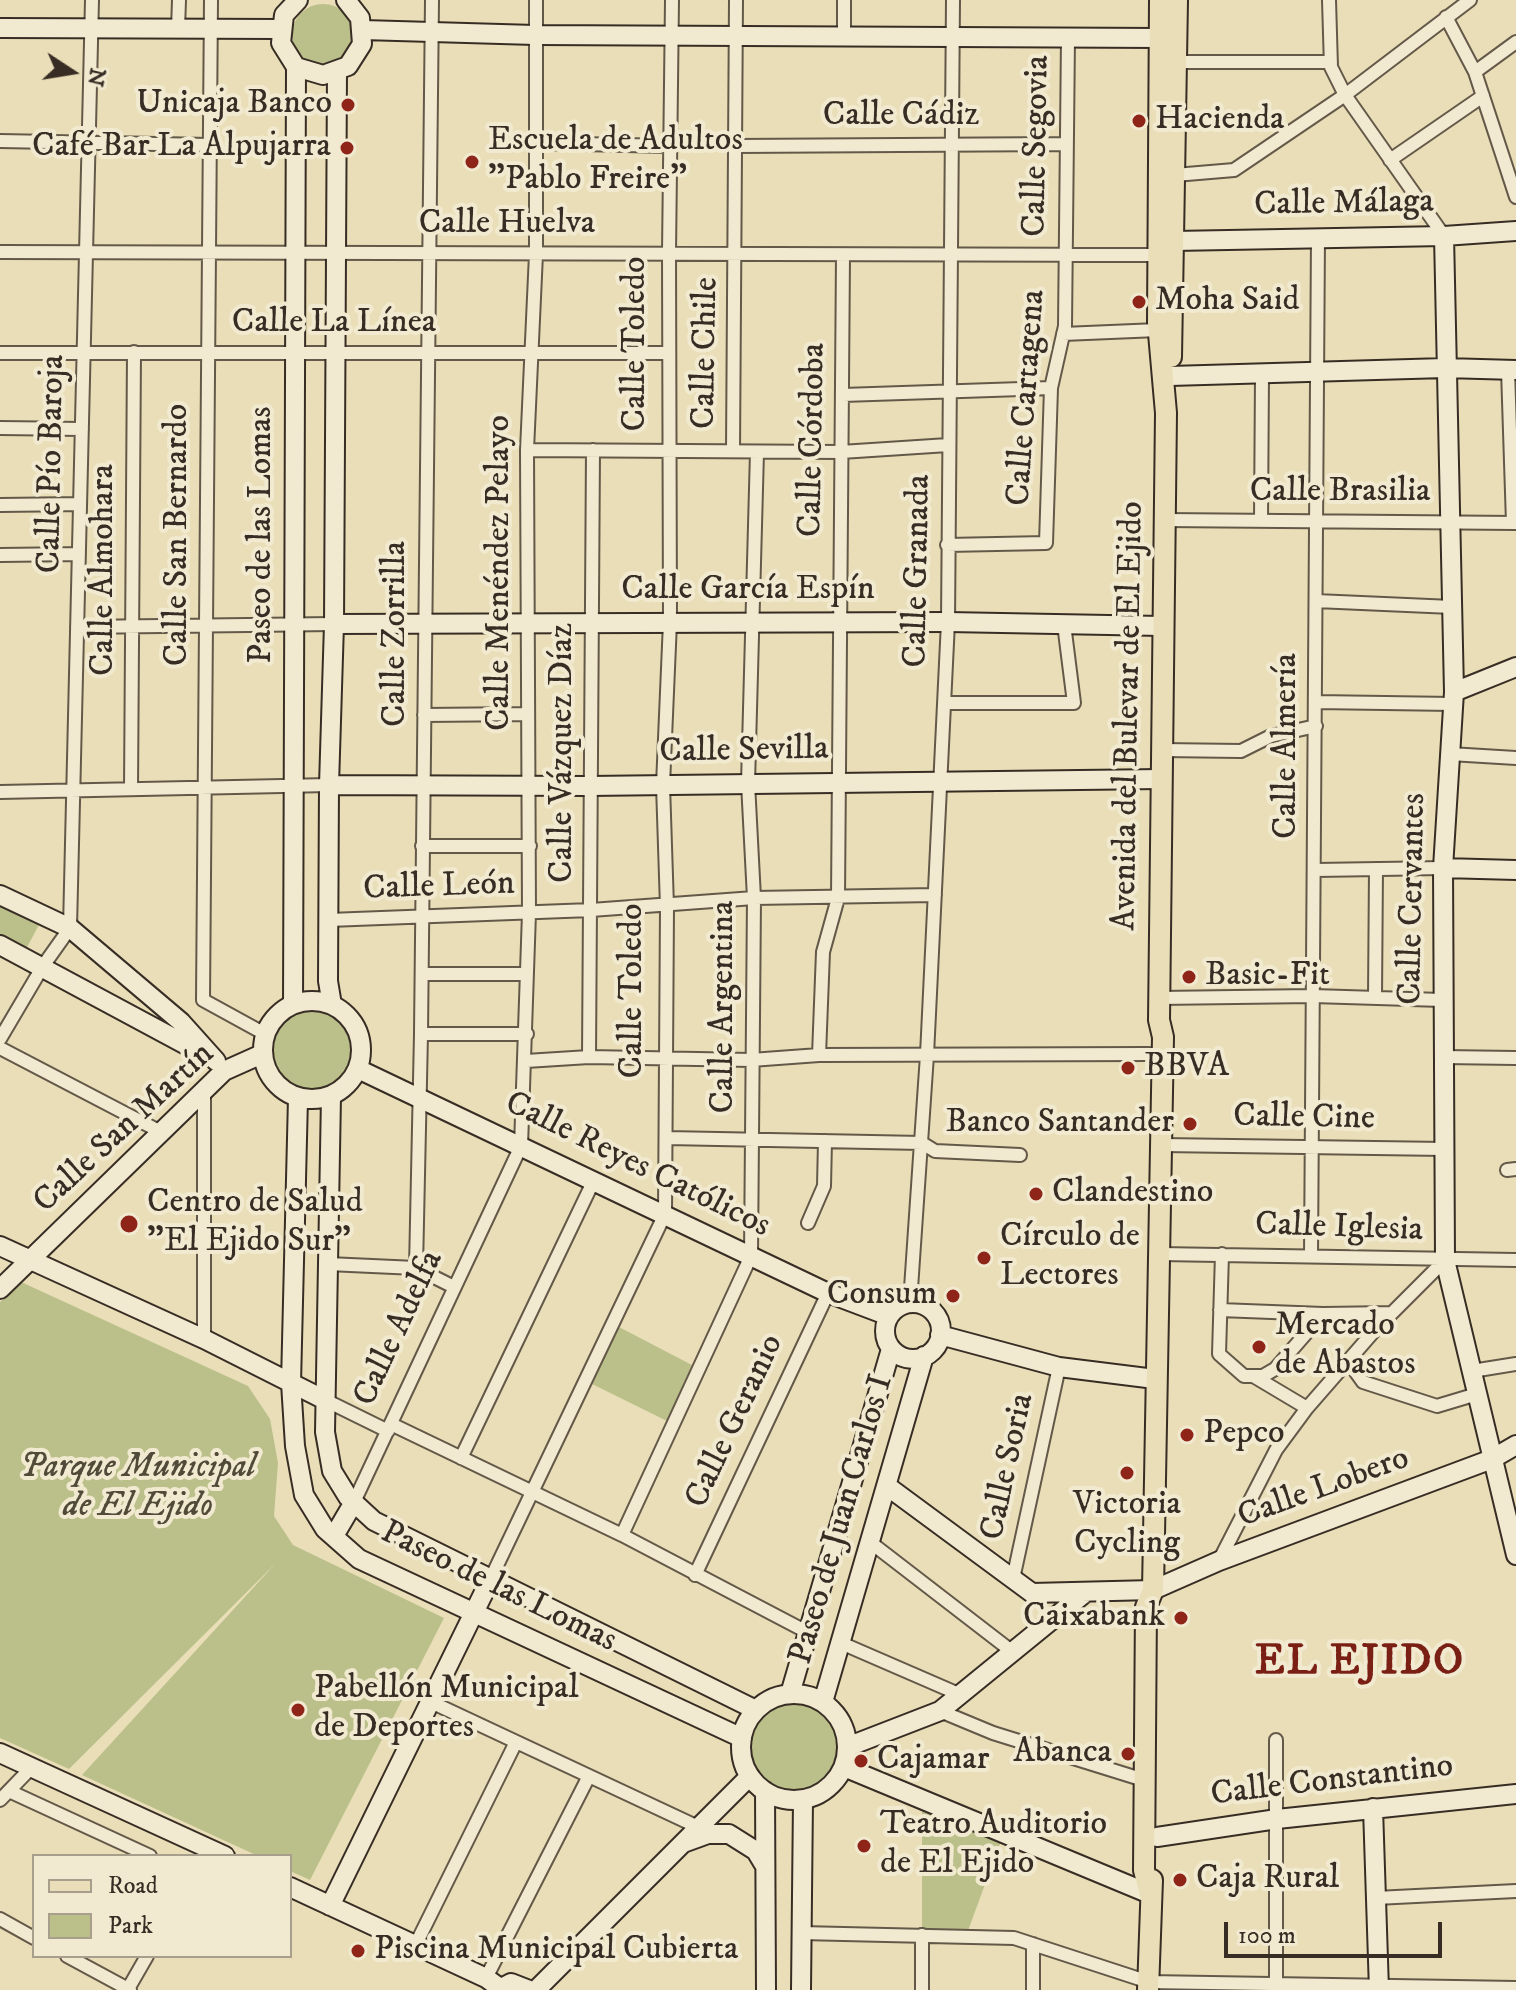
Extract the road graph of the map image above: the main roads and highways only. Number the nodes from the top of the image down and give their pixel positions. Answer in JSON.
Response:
{"nodes":[{"id":1,"x":1160,"y":0,"type":"edge"},
{"id":2,"x":1177,"y":0,"type":"edge"},
{"id":3,"x":1168,"y":62,"type":"junction"},
{"id":4,"x":1166,"y":413,"type":"junction"},
{"id":5,"x":1159,"y":1020,"type":"junction"},
{"id":6,"x":1149,"y":1054,"type":"junction"},
{"id":7,"x":1162,"y":1106,"type":"junction"},
{"id":8,"x":1149,"y":1208,"type":"junction"},
{"id":9,"x":1160,"y":1254,"type":"junction"},
{"id":10,"x":1158,"y":1334,"type":"junction"},
{"id":11,"x":1153,"y":1590,"type":"junction"},
{"id":12,"x":1144,"y":1788,"type":"junction"},
{"id":13,"x":1157,"y":1837,"type":"junction"},
{"id":14,"x":1150,"y":1894,"type":"junction"},
{"id":15,"x":1148,"y":1986,"type":"edge"}],
"edges":[{"from":1,"to":3,"type":"main road","name":"Avenida del Bulevar de El Ejido"},
{"from":2,"to":3,"type":"main road","name":"Avenida del Bulevar de El Ejido"},
{"from":3,"to":4,"type":"main road","name":"Avenida del Bulevar de El Ejido"},
{"from":3,"to":4,"type":"main road","name":"Avenida del Bulevar de El Ejido"},
{"from":4,"to":5,"type":"main road","name":"Avenida del Bulevar de El Ejido"},
{"from":5,"to":6,"type":"main road","name":"Avenida del Bulevar de El Ejido"},
{"from":5,"to":7,"type":"main road","name":"Avenida del Bulevar de El Ejido"},
{"from":6,"to":7,"type":"main road","name":"Avenida del Bulevar de El Ejido"},
{"from":6,"to":8,"type":"main road","name":"Avenida del Bulevar de El Ejido"},
{"from":7,"to":9,"type":"main road","name":"Avenida del Bulevar de El Ejido"},
{"from":8,"to":9,"type":"main road","name":"Avenida del Bulevar de El Ejido"},
{"from":8,"to":10,"type":"main road","name":"Avenida del Bulevar de El Ejido"},
{"from":9,"to":10,"type":"main road","name":"Avenida del Bulevar de El Ejido"},
{"from":10,"to":11,"type":"main road","name":"Avenida del Bulevar de El Ejido"},
{"from":11,"to":12,"type":"main road","name":"Avenida del Bulevar de El Ejido"},
{"from":11,"to":13,"type":"main road","name":"Avenida del Bulevar de El Ejido"},
{"from":12,"to":13,"type":"main road","name":"Avenida del Bulevar de El Ejido"},
{"from":12,"to":14,"type":"main road","name":"Avenida del Bulevar de El Ejido"},
{"from":13,"to":14,"type":"main road","name":"Avenida del Bulevar de El Ejido"},
{"from":14,"to":15,"type":"main road","name":"Avenida del Bulevar de El Ejido"}]}
